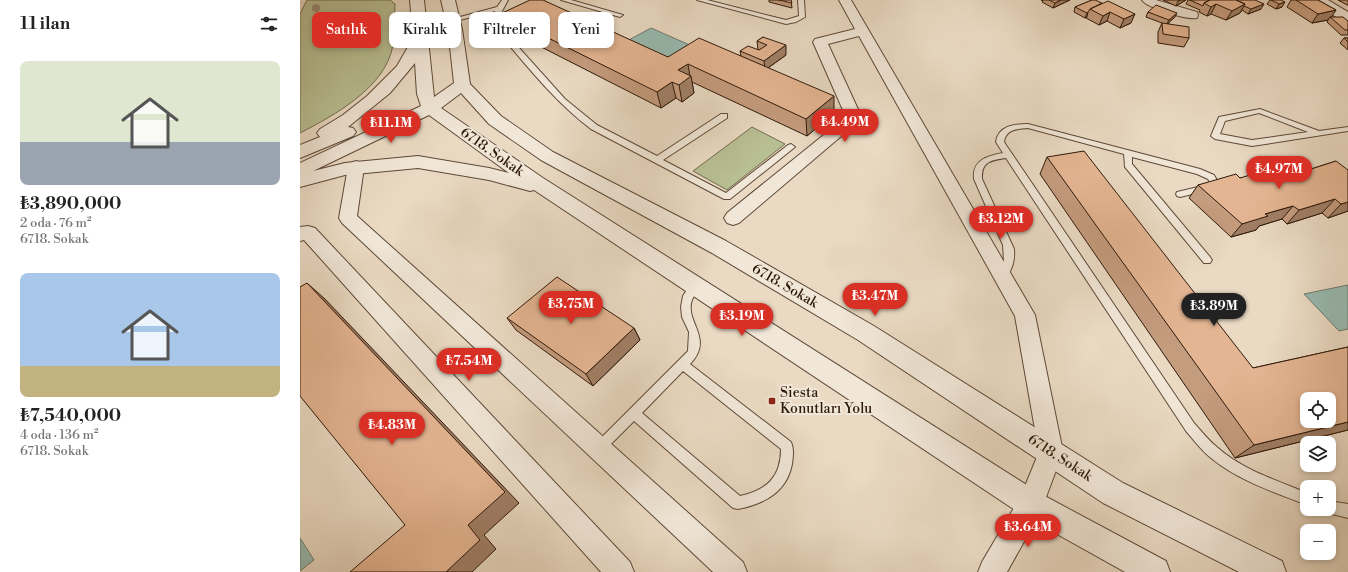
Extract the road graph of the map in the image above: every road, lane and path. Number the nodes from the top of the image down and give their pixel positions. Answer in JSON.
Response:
{"nodes":[{"id":1,"x":417,"y":0,"type":"edge"},
{"id":2,"x":448,"y":0,"type":"edge"},
{"id":3,"x":505,"y":0,"type":"edge"},
{"id":4,"x":564,"y":0,"type":"edge"},
{"id":5,"x":700,"y":0,"type":"edge"},
{"id":6,"x":801,"y":0,"type":"edge"},
{"id":7,"x":845,"y":0,"type":"edge"},
{"id":8,"x":1148,"y":0,"type":"edge"},
{"id":9,"x":1318,"y":0,"type":"edge"},
{"id":10,"x":497,"y":9,"type":"junction"},
{"id":11,"x":418,"y":12,"type":"edge"},
{"id":12,"x":450,"y":12,"type":"edge"},
{"id":13,"x":620,"y":15,"type":"dead end"},
{"id":14,"x":1192,"y":15,"type":"dead end"},
{"id":15,"x":1347,"y":16,"type":"edge"},
{"id":16,"x":461,"y":18,"type":"edge"},
{"id":17,"x":862,"y":31,"type":"junction"},
{"id":18,"x":415,"y":48,"type":"edge"},
{"id":19,"x":422,"y":48,"type":"edge"},
{"id":20,"x":456,"y":48,"type":"edge"},
{"id":21,"x":462,"y":85,"type":"junction"},
{"id":22,"x":428,"y":101,"type":"junction"},
{"id":23,"x":724,"y":116,"type":"dead end"},
{"id":24,"x":1348,"y":130,"type":"edge"},
{"id":25,"x":1317,"y":133,"type":"junction"},
{"id":26,"x":791,"y":147,"type":"dead end"},
{"id":27,"x":300,"y":148,"type":"edge"},
{"id":28,"x":300,"y":152,"type":"edge"},
{"id":29,"x":1128,"y":153,"type":"junction"},
{"id":30,"x":1008,"y":155,"type":"junction"},
{"id":31,"x":657,"y":160,"type":"junction"},
{"id":32,"x":356,"y":168,"type":"junction"},
{"id":33,"x":300,"y":170,"type":"edge"},
{"id":34,"x":300,"y":181,"type":"edge"},
{"id":35,"x":548,"y":191,"type":"junction"},
{"id":36,"x":1180,"y":194,"type":"dead end"},
{"id":37,"x":732,"y":218,"type":"dead end"},
{"id":38,"x":300,"y":234,"type":"edge"},
{"id":39,"x":1207,"y":260,"type":"dead end"},
{"id":40,"x":1003,"y":276,"type":"junction"},
{"id":41,"x":695,"y":286,"type":"junction"},
{"id":42,"x":682,"y":364,"type":"junction"},
{"id":43,"x":633,"y":413,"type":"junction"},
{"id":44,"x":598,"y":448,"type":"junction"},
{"id":45,"x":1051,"y":452,"type":"junction"},
{"id":46,"x":1300,"y":496,"type":"edge"},
{"id":47,"x":1031,"y":504,"type":"junction"},
{"id":48,"x":1336,"y":509,"type":"edge"},
{"id":49,"x":1348,"y":511,"type":"edge"},
{"id":50,"x":620,"y":572,"type":"edge"},
{"id":51,"x":732,"y":572,"type":"edge"},
{"id":52,"x":992,"y":572,"type":"edge"},
{"id":53,"x":1155,"y":572,"type":"edge"},
{"id":54,"x":1271,"y":572,"type":"edge"}],
"edges":[{"from":1,"to":11,"type":"street"},
{"from":2,"to":12,"type":"street"},
{"from":3,"to":10,"type":"lane"},
{"from":4,"to":13,"type":"lane"},
{"from":5,"to":6,"type":"lane"},
{"from":7,"to":17,"type":"street"},
{"from":8,"to":14,"type":"street"},
{"from":9,"to":15,"type":"street"},
{"from":10,"to":16,"type":"lane"},
{"from":10,"to":31,"type":"lane"},
{"from":17,"to":37,"type":"street"},
{"from":17,"to":40,"type":"street"},
{"from":18,"to":27,"type":"street"},
{"from":19,"to":22,"type":"street"},
{"from":20,"to":21,"type":"street"},
{"from":21,"to":22,"type":"street"},
{"from":21,"to":45,"type":"street","name":"6718. Sokak"},
{"from":22,"to":28,"type":"street"},
{"from":22,"to":33,"type":"street"},
{"from":22,"to":35,"type":"street","name":"6718. Sokak"},
{"from":23,"to":31,"type":"lane"},
{"from":24,"to":25,"type":"lane"},
{"from":25,"to":25,"type":"lane"},
{"from":26,"to":31,"type":"lane"},
{"from":29,"to":30,"type":"lane"},
{"from":29,"to":36,"type":"lane"},
{"from":29,"to":39,"type":"lane"},
{"from":30,"to":40,"type":"lane"},
{"from":30,"to":46,"type":"lane"},
{"from":32,"to":34,"type":"street"},
{"from":32,"to":35,"type":"street"},
{"from":32,"to":44,"type":"street"},
{"from":35,"to":41,"type":"street","name":"6718. Sokak"},
{"from":38,"to":50,"type":"street"},
{"from":40,"to":45,"type":"street"},
{"from":41,"to":42,"type":"lane"},
{"from":41,"to":47,"type":"street","name":"6718. Sokak"},
{"from":42,"to":43,"type":"lane"},
{"from":42,"to":43,"type":"lane"},
{"from":43,"to":44,"type":"lane"},
{"from":44,"to":51,"type":"street"},
{"from":45,"to":47,"type":"street"},
{"from":45,"to":54,"type":"street","name":"6718. Sokak"},
{"from":47,"to":52,"type":"street"},
{"from":47,"to":53,"type":"street","name":"6718. Sokak"},
{"from":48,"to":49,"type":"lane"}]}
